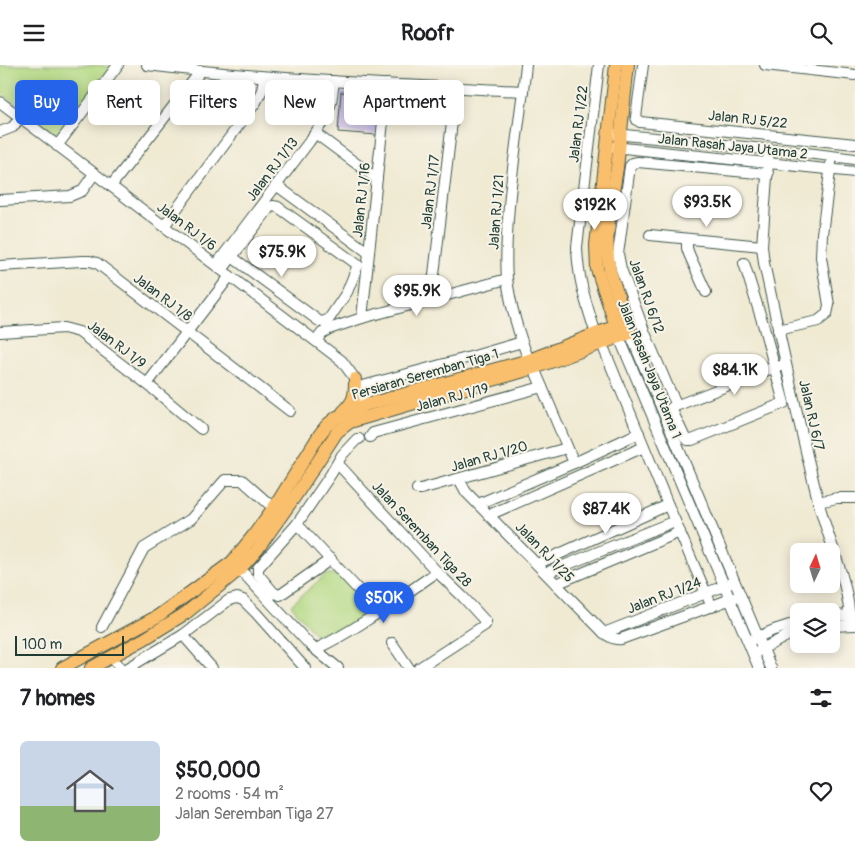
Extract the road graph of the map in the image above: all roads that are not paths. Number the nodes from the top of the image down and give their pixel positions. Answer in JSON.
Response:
{"nodes":[{"id":1,"x":118,"y":65,"type":"edge"},
{"id":2,"x":147,"y":65,"type":"edge"},
{"id":3,"x":526,"y":65,"type":"edge"},
{"id":4,"x":599,"y":65,"type":"edge"},
{"id":5,"x":616,"y":65,"type":"edge"},
{"id":6,"x":628,"y":65,"type":"edge"},
{"id":7,"x":643,"y":65,"type":"edge"},
{"id":8,"x":765,"y":65,"type":"edge"},
{"id":9,"x":782,"y":66,"type":"edge"},
{"id":10,"x":200,"y":71,"type":"junction"},
{"id":11,"x":855,"y":75,"type":"edge"},
{"id":12,"x":264,"y":77,"type":"junction"},
{"id":13,"x":316,"y":80,"type":"edge"},
{"id":14,"x":334,"y":81,"type":"edge"},
{"id":15,"x":344,"y":82,"type":"edge"},
{"id":16,"x":464,"y":88,"type":"edge"},
{"id":17,"x":523,"y":91,"type":"junction"},
{"id":18,"x":0,"y":101,"type":"edge"},
{"id":19,"x":15,"y":113,"type":"edge"},
{"id":20,"x":15,"y":124,"type":"edge"},
{"id":21,"x":30,"y":125,"type":"edge"},
{"id":22,"x":321,"y":125,"type":"edge"},
{"id":23,"x":383,"y":125,"type":"edge"},
{"id":24,"x":452,"y":125,"type":"edge"},
{"id":25,"x":0,"y":133,"type":"edge"},
{"id":26,"x":315,"y":133,"type":"junction"},
{"id":27,"x":614,"y":141,"type":"junction"},
{"id":28,"x":855,"y":145,"type":"edge"},
{"id":29,"x":57,"y":146,"type":"junction"},
{"id":30,"x":769,"y":149,"type":"junction"},
{"id":31,"x":855,"y":155,"type":"edge"},
{"id":32,"x":832,"y":156,"type":"junction"},
{"id":33,"x":769,"y":163,"type":"junction"},
{"id":34,"x":830,"y":170,"type":"junction"},
{"id":35,"x":854,"y":172,"type":"edge"},
{"id":36,"x":94,"y":174,"type":"junction"},
{"id":37,"x":768,"y":175,"type":"junction"},
{"id":38,"x":377,"y":179,"type":"junction"},
{"id":39,"x":276,"y":185,"type":"junction"},
{"id":40,"x":111,"y":186,"type":"junction"},
{"id":41,"x":0,"y":200,"type":"edge"},
{"id":42,"x":164,"y":226,"type":"junction"},
{"id":43,"x":650,"y":235,"type":"dead end"},
{"id":44,"x":687,"y":239,"type":"junction"},
{"id":45,"x":762,"y":246,"type":"junction"},
{"id":46,"x":369,"y":253,"type":"junction"},
{"id":47,"x":232,"y":257,"type":"junction"},
{"id":48,"x":744,"y":263,"type":"dead end"},
{"id":49,"x":0,"y":266,"type":"edge"},
{"id":50,"x":363,"y":266,"type":"junction"},
{"id":51,"x":222,"y":270,"type":"junction"},
{"id":52,"x":508,"y":279,"type":"junction"},
{"id":53,"x":706,"y":292,"type":"dead end"},
{"id":54,"x":431,"y":300,"type":"junction"},
{"id":55,"x":362,"y":318,"type":"junction"},
{"id":56,"x":324,"y":327,"type":"junction"},
{"id":57,"x":623,"y":330,"type":"junction"},
{"id":58,"x":778,"y":330,"type":"junction"},
{"id":59,"x":0,"y":332,"type":"edge"},
{"id":60,"x":186,"y":332,"type":"junction"},
{"id":61,"x":599,"y":339,"type":"junction"},
{"id":62,"x":316,"y":341,"type":"junction"},
{"id":63,"x":522,"y":342,"type":"junction"},
{"id":64,"x":532,"y":364,"type":"junction"},
{"id":65,"x":781,"y":366,"type":"junction"},
{"id":66,"x":357,"y":383,"type":"junction"},
{"id":67,"x":146,"y":384,"type":"junction"},
{"id":68,"x":542,"y":387,"type":"junction"},
{"id":69,"x":670,"y":408,"type":"junction"},
{"id":70,"x":366,"y":410,"type":"junction"},
{"id":71,"x":290,"y":411,"type":"dead end"},
{"id":72,"x":338,"y":417,"type":"junction"},
{"id":73,"x":200,"y":429,"type":"dead end"},
{"id":74,"x":639,"y":433,"type":"junction"},
{"id":75,"x":370,"y":437,"type":"dead end"},
{"id":76,"x":359,"y":439,"type":"dead end"},
{"id":77,"x":644,"y":447,"type":"junction"},
{"id":78,"x":567,"y":448,"type":"junction"},
{"id":79,"x":574,"y":463,"type":"junction"},
{"id":80,"x":338,"y":464,"type":"junction"},
{"id":81,"x":458,"y":479,"type":"junction"},
{"id":82,"x":417,"y":489,"type":"dead end"},
{"id":83,"x":855,"y":498,"type":"edge"},
{"id":84,"x":818,"y":502,"type":"junction"},
{"id":85,"x":478,"y":504,"type":"junction"},
{"id":86,"x":668,"y":505,"type":"junction"},
{"id":87,"x":278,"y":512,"type":"junction"},
{"id":88,"x":489,"y":515,"type":"junction"},
{"id":89,"x":675,"y":521,"type":"junction"},
{"id":90,"x":297,"y":524,"type":"junction"},
{"id":91,"x":680,"y":533,"type":"junction"},
{"id":92,"x":331,"y":559,"type":"junction"},
{"id":93,"x":537,"y":564,"type":"junction"},
{"id":94,"x":236,"y":565,"type":"junction"},
{"id":95,"x":437,"y":572,"type":"junction"},
{"id":96,"x":546,"y":573,"type":"junction"},
{"id":97,"x":556,"y":584,"type":"junction"},
{"id":98,"x":729,"y":584,"type":"junction"},
{"id":99,"x":706,"y":593,"type":"junction"},
{"id":100,"x":735,"y":598,"type":"junction"},
{"id":101,"x":712,"y":607,"type":"junction"},
{"id":102,"x":378,"y":612,"type":"junction"},
{"id":103,"x":840,"y":618,"type":"edge"},
{"id":104,"x":853,"y":620,"type":"edge"},
{"id":105,"x":840,"y":624,"type":"edge"},
{"id":106,"x":790,"y":625,"type":"edge"},
{"id":107,"x":102,"y":627,"type":"dead end"},
{"id":108,"x":604,"y":633,"type":"junction"},
{"id":109,"x":183,"y":635,"type":"junction"},
{"id":110,"x":790,"y":635,"type":"edge"},
{"id":111,"x":616,"y":640,"type":"joint"},
{"id":112,"x":753,"y":640,"type":"junction"},
{"id":113,"x":392,"y":643,"type":"dead end"},
{"id":114,"x":316,"y":649,"type":"junction"},
{"id":115,"x":758,"y":651,"type":"junction"},
{"id":116,"x":111,"y":657,"type":"junction"},
{"id":117,"x":62,"y":668,"type":"edge"},
{"id":118,"x":91,"y":668,"type":"edge"},
{"id":119,"x":121,"y":668,"type":"edge"},
{"id":120,"x":128,"y":668,"type":"edge"},
{"id":121,"x":212,"y":668,"type":"edge"},
{"id":122,"x":305,"y":668,"type":"edge"},
{"id":123,"x":338,"y":668,"type":"edge"},
{"id":124,"x":409,"y":668,"type":"edge"},
{"id":125,"x":419,"y":668,"type":"edge"},
{"id":126,"x":759,"y":668,"type":"edge"},
{"id":127,"x":771,"y":668,"type":"edge"}],
"edges":[{"from":1,"to":29,"type":"street"},
{"from":2,"to":10,"type":"street"},
{"from":3,"to":17,"type":"street","name":"Jalan RJ 1/21"},
{"from":4,"to":61,"type":"street","name":"Jalan RJ 1/22"},
{"from":5,"to":27,"type":"main road","name":"Jalan Rasah Jaya Utama 1"},
{"from":6,"to":27,"type":"main road","name":"Jalan Rasah Jaya Utama 1"},
{"from":7,"to":28,"type":"street","name":"Jalan RJ 5/22"},
{"from":8,"to":9,"type":"street"},
{"from":9,"to":11,"type":"street"},
{"from":10,"to":12,"type":"street"},
{"from":10,"to":40,"type":"street"},
{"from":12,"to":13,"type":"street"},
{"from":12,"to":42,"type":"street"},
{"from":14,"to":15,"type":"street"},
{"from":16,"to":17,"type":"street"},
{"from":17,"to":52,"type":"street","name":"Jalan RJ 1/21"},
{"from":18,"to":19,"type":"street","name":"Jalan RJ 1/6"},
{"from":20,"to":25,"type":"street"},
{"from":21,"to":29,"type":"street","name":"Jalan RJ 1/6"},
{"from":22,"to":26,"type":"street","name":"Jalan RJ 1/13"},
{"from":23,"to":38,"type":"street","name":"Jalan RJ 1/16"},
{"from":24,"to":54,"type":"street","name":"Jalan RJ 1/17"},
{"from":26,"to":38,"type":"street"},
{"from":26,"to":39,"type":"street","name":"Jalan RJ 1/13"},
{"from":27,"to":30,"type":"street","name":"Jalan Rasah Jaya Utama 2"},
{"from":27,"to":33,"type":"street","name":"Jalan Rasah Jaya Utama 2"},
{"from":27,"to":57,"type":"main road","name":"Jalan Rasah Jaya Utama 1"},
{"from":29,"to":36,"type":"street","name":"Jalan RJ 1/6"},
{"from":30,"to":32,"type":"street","name":"Jalan Rasah Jaya Utama 2"},
{"from":30,"to":33,"type":"street","name":"Jalan RJ 6/7"},
{"from":31,"to":32,"type":"street","name":"Jalan Rasah Jaya Utama 2"},
{"from":31,"to":35,"type":"street"},
{"from":32,"to":34,"type":"street"},
{"from":33,"to":34,"type":"street","name":"Jalan Rasah Jaya Utama 2"},
{"from":33,"to":37,"type":"street","name":"Jalan RJ 6/7"},
{"from":34,"to":35,"type":"street","name":"Jalan Rasah Jaya Utama 2"},
{"from":34,"to":58,"type":"street"},
{"from":36,"to":40,"type":"street","name":"Jalan RJ 1/6"},
{"from":36,"to":41,"type":"street"},
{"from":37,"to":45,"type":"street","name":"Jalan RJ 6/7"},
{"from":37,"to":69,"type":"street","name":"Jalan RJ 6/12"},
{"from":38,"to":46,"type":"street","name":"Jalan RJ 1/16"},
{"from":39,"to":46,"type":"street"},
{"from":39,"to":51,"type":"street","name":"Jalan RJ 1/13"},
{"from":40,"to":42,"type":"street","name":"Jalan RJ 1/6"},
{"from":42,"to":51,"type":"street","name":"Jalan RJ 1/6"},
{"from":43,"to":44,"type":"street"},
{"from":44,"to":45,"type":"street"},
{"from":44,"to":53,"type":"street"},
{"from":45,"to":58,"type":"street","name":"Jalan RJ 6/7"},
{"from":46,"to":50,"type":"street","name":"Jalan RJ 1/16"},
{"from":47,"to":50,"type":"street"},
{"from":47,"to":51,"type":"street"},
{"from":47,"to":56,"type":"street"},
{"from":48,"to":65,"type":"street"},
{"from":49,"to":60,"type":"street","name":"Jalan RJ 1/8"},
{"from":50,"to":55,"type":"street","name":"Jalan RJ 1/16"},
{"from":50,"to":56,"type":"street"},
{"from":51,"to":60,"type":"street"},
{"from":51,"to":62,"type":"street","name":"Jalan RJ 1/6"},
{"from":52,"to":54,"type":"street"},
{"from":52,"to":63,"type":"street","name":"Jalan RJ 1/21"},
{"from":54,"to":55,"type":"street"},
{"from":55,"to":56,"type":"street"},
{"from":56,"to":62,"type":"street"},
{"from":57,"to":61,"type":"main road","name":"Persiaran Seremban Tiga 1"},
{"from":57,"to":69,"type":"street","name":"Jalan Rasah Jaya Utama 1"},
{"from":57,"to":98,"type":"street","name":"Jalan Rasah Jaya Utama 1"},
{"from":58,"to":65,"type":"street","name":"Jalan RJ 6/7"},
{"from":59,"to":67,"type":"street","name":"Jalan RJ 1/9"},
{"from":60,"to":67,"type":"street"},
{"from":60,"to":71,"type":"street","name":"Jalan RJ 1/8"},
{"from":61,"to":64,"type":"main road","name":"Persiaran Seremban Tiga 1"},
{"from":61,"to":74,"type":"street","name":"Jalan RJ 1/22"},
{"from":62,"to":66,"type":"street","name":"Jalan RJ 1/6"},
{"from":63,"to":64,"type":"street","name":"Jalan RJ 1/21"},
{"from":63,"to":66,"type":"street"},
{"from":64,"to":68,"type":"street","name":"Jalan RJ 1/21"},
{"from":64,"to":70,"type":"main road","name":"Persiaran Seremban Tiga 1"},
{"from":65,"to":69,"type":"street"},
{"from":65,"to":69,"type":"street"},
{"from":65,"to":84,"type":"street","name":"Jalan RJ 6/7"},
{"from":66,"to":70,"type":"street","name":"Jalan RJ 1/6"},
{"from":66,"to":72,"type":"main road"},
{"from":67,"to":73,"type":"street","name":"Jalan RJ 1/9"},
{"from":68,"to":75,"type":"street","name":"Jalan RJ 1/19"},
{"from":68,"to":78,"type":"street","name":"Jalan RJ 1/21"},
{"from":69,"to":98,"type":"street","name":"Jalan Rasah Jaya Utama 1"},
{"from":70,"to":72,"type":"main road","name":"Persiaran Seremban Tiga 1"},
{"from":70,"to":87,"type":"main road","name":"Persiaran Seremban Tiga 1"},
{"from":72,"to":87,"type":"main road","name":"Persiaran Seremban Tiga 1"},
{"from":74,"to":77,"type":"street","name":"Jalan RJ 1/22"},
{"from":74,"to":79,"type":"street"},
{"from":76,"to":80,"type":"street"},
{"from":77,"to":86,"type":"street","name":"Jalan RJ 1/22"},
{"from":77,"to":88,"type":"street"},
{"from":78,"to":79,"type":"street","name":"Jalan RJ 1/21"},
{"from":78,"to":81,"type":"street","name":"Jalan RJ 1/20"},
{"from":79,"to":85,"type":"street"},
{"from":80,"to":90,"type":"street"},
{"from":80,"to":95,"type":"street","name":"Jalan Seremban Tiga 28"},
{"from":81,"to":82,"type":"street","name":"Jalan RJ 1/20"},
{"from":81,"to":85,"type":"street","name":"Jalan RJ 1/25"},
{"from":83,"to":84,"type":"street"},
{"from":84,"to":104,"type":"street","name":"Jalan RJ 6/7"},
{"from":85,"to":88,"type":"street","name":"Jalan RJ 1/25"},
{"from":86,"to":89,"type":"street","name":"Jalan RJ 1/22"},
{"from":86,"to":93,"type":"street"},
{"from":87,"to":94,"type":"main road","name":"Persiaran Seremban Tiga 1"},
{"from":87,"to":107,"type":"street"},
{"from":88,"to":93,"type":"street","name":"Jalan RJ 1/25"},
{"from":89,"to":91,"type":"street","name":"Jalan RJ 1/22"},
{"from":89,"to":96,"type":"street"},
{"from":90,"to":92,"type":"street"},
{"from":90,"to":92,"type":"street"},
{"from":91,"to":97,"type":"street"},
{"from":91,"to":99,"type":"street","name":"Jalan RJ 1/22"},
{"from":92,"to":102,"type":"street"},
{"from":93,"to":96,"type":"street","name":"Jalan RJ 1/25"},
{"from":94,"to":114,"type":"street"},
{"from":94,"to":116,"type":"main road","name":"Persiaran Seremban Tiga 1"},
{"from":94,"to":117,"type":"main road","name":"Persiaran Seremban Tiga 1"},
{"from":95,"to":102,"type":"street"},
{"from":95,"to":125,"type":"street","name":"Jalan Seremban Tiga 28"},
{"from":96,"to":97,"type":"street","name":"Jalan RJ 1/25"},
{"from":97,"to":108,"type":"street","name":"Jalan RJ 1/25"},
{"from":98,"to":99,"type":"street","name":"Jalan RJ 1/24"},
{"from":98,"to":100,"type":"street","name":"Jalan Rasah Jaya Utama 1"},
{"from":99,"to":101,"type":"street","name":"Jalan RJ 1/22"},
{"from":99,"to":108,"type":"street","name":"Jalan RJ 1/24"},
{"from":100,"to":101,"type":"street","name":"Jalan RJ 1/24"},
{"from":100,"to":112,"type":"street","name":"Jalan Rasah Jaya Utama 1"},
{"from":101,"to":111,"type":"street","name":"Jalan RJ 1/24"},
{"from":102,"to":114,"type":"street"},
{"from":103,"to":104,"type":"street"},
{"from":104,"to":105,"type":"street"},
{"from":106,"to":112,"type":"street"},
{"from":108,"to":111,"type":"street","name":"Jalan RJ 1/25"},
{"from":109,"to":120,"type":"street"},
{"from":109,"to":121,"type":"street"},
{"from":109,"to":122,"type":"street"},
{"from":110,"to":115,"type":"street"},
{"from":112,"to":115,"type":"street","name":"Jalan Rasah Jaya Utama 1"},
{"from":113,"to":124,"type":"street"},
{"from":114,"to":123,"type":"street"},
{"from":115,"to":126,"type":"street","name":"Jalan Rasah Jaya Utama 1"},
{"from":115,"to":127,"type":"street","name":"Jalan Rasah Jaya Utama 1"},
{"from":116,"to":118,"type":"main road","name":"Persiaran Seremban Tiga 1"},
{"from":116,"to":119,"type":"street"}]}
